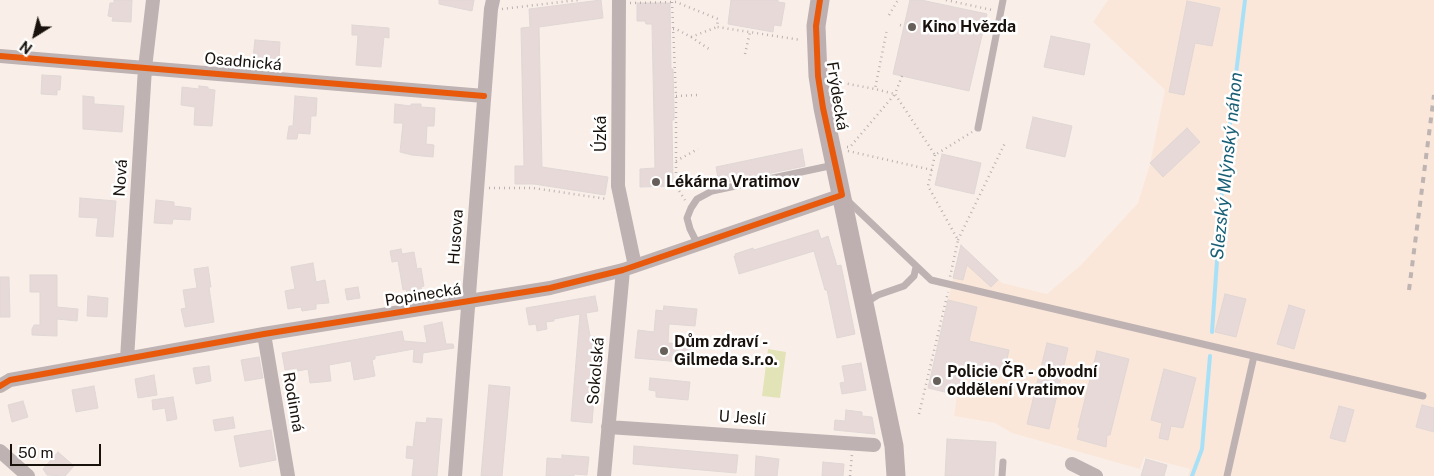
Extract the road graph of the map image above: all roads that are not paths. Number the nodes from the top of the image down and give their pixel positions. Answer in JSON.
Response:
{"nodes":[{"id":1,"x":153,"y":0,"type":"edge"},
{"id":2,"x":820,"y":0,"type":"edge"},
{"id":3,"x":1003,"y":0,"type":"edge"},
{"id":4,"x":619,"y":1,"type":"edge"},
{"id":5,"x":492,"y":5,"type":"edge"},
{"id":6,"x":0,"y":56,"type":"edge"},
{"id":7,"x":146,"y":68,"type":"junction"},
{"id":8,"x":484,"y":96,"type":"junction"},
{"id":9,"x":978,"y":128,"type":"road end"},
{"id":10,"x":833,"y":156,"type":"junction"},
{"id":11,"x":842,"y":195,"type":"junction"},
{"id":12,"x":698,"y":244,"type":"junction"},
{"id":13,"x":916,"y":267,"type":"junction"},
{"id":14,"x":629,"y":268,"type":"junction"},
{"id":15,"x":469,"y":301,"type":"junction"},
{"id":16,"x":865,"y":303,"type":"junction"},
{"id":17,"x":264,"y":334,"type":"junction"},
{"id":18,"x":1254,"y":356,"type":"junction"},
{"id":19,"x":127,"y":359,"type":"junction"},
{"id":20,"x":0,"y":386,"type":"edge"},
{"id":21,"x":1423,"y":396,"type":"dead end"},
{"id":22,"x":608,"y":427,"type":"junction"},
{"id":23,"x":874,"y":445,"type":"dead end"},
{"id":24,"x":0,"y":451,"type":"edge"},
{"id":25,"x":1002,"y":462,"type":"dead end"},
{"id":26,"x":1072,"y":464,"type":"dead end"},
{"id":27,"x":28,"y":476,"type":"edge"},
{"id":28,"x":288,"y":476,"type":"edge"},
{"id":29,"x":455,"y":476,"type":"edge"},
{"id":30,"x":604,"y":476,"type":"edge"},
{"id":31,"x":896,"y":476,"type":"edge"},
{"id":32,"x":1002,"y":476,"type":"edge"},
{"id":33,"x":1096,"y":476,"type":"edge"},
{"id":34,"x":1227,"y":476,"type":"edge"}],
"edges":[{"from":1,"to":7,"type":"street","name":"Nová"},
{"from":2,"to":10,"type":"main road","name":"Frýdecká"},
{"from":3,"to":9,"type":"lane"},
{"from":4,"to":14,"type":"street","name":"Úzká"},
{"from":5,"to":8,"type":"street","name":"Husova"},
{"from":6,"to":7,"type":"street","name":"Osadnická"},
{"from":7,"to":8,"type":"street","name":"Osadnická"},
{"from":7,"to":19,"type":"street","name":"Nová"},
{"from":8,"to":15,"type":"street","name":"Husova"},
{"from":10,"to":11,"type":"main road","name":"Frýdecká"},
{"from":10,"to":12,"type":"lane"},
{"from":11,"to":12,"type":"street","name":"Popinecká"},
{"from":11,"to":13,"type":"lane"},
{"from":11,"to":16,"type":"main road","name":"Frýdecká"},
{"from":12,"to":14,"type":"street","name":"Popinecká"},
{"from":13,"to":16,"type":"lane"},
{"from":13,"to":18,"type":"lane"},
{"from":14,"to":15,"type":"street","name":"Popinecká"},
{"from":14,"to":22,"type":"street","name":"Sokolská"},
{"from":15,"to":17,"type":"street","name":"Popinecká"},
{"from":15,"to":29,"type":"street","name":"Husova"},
{"from":16,"to":31,"type":"main road","name":"Frýdecká"},
{"from":17,"to":19,"type":"street","name":"Popinecká"},
{"from":17,"to":28,"type":"street","name":"Rodinná"},
{"from":18,"to":21,"type":"lane"},
{"from":18,"to":34,"type":"lane"},
{"from":19,"to":20,"type":"street","name":"Popinecká"},
{"from":22,"to":23,"type":"street","name":"U Jeslí"},
{"from":22,"to":30,"type":"street","name":"Sokolská"},
{"from":24,"to":27,"type":"street"},
{"from":25,"to":32,"type":"lane"},
{"from":26,"to":33,"type":"street"}]}
